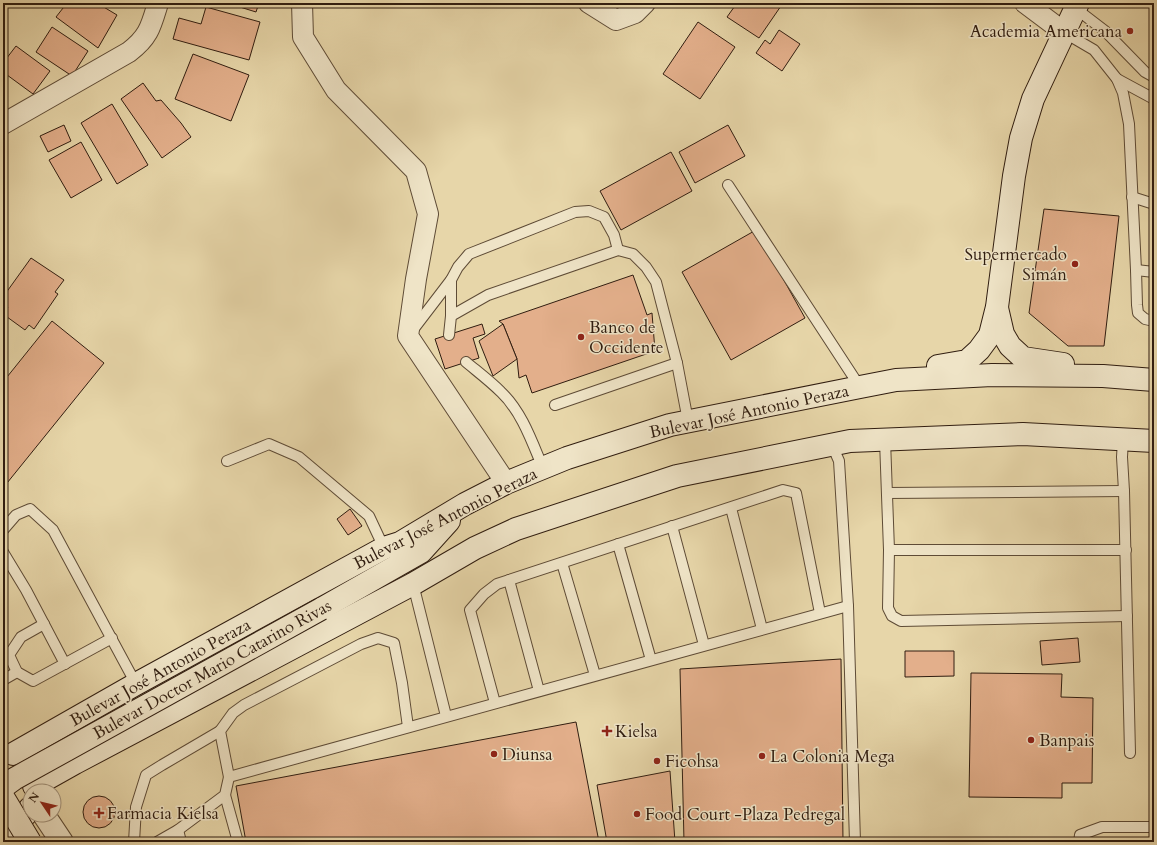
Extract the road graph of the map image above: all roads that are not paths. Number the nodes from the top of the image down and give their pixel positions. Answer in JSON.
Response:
{"nodes":[{"id":1,"x":158,"y":3,"type":"edge"},
{"id":2,"x":302,"y":3,"type":"edge"},
{"id":3,"x":589,"y":3,"type":"edge"},
{"id":4,"x":645,"y":3,"type":"edge"},
{"id":5,"x":1025,"y":3,"type":"edge"},
{"id":6,"x":1074,"y":5,"type":"edge"},
{"id":7,"x":1064,"y":33,"type":"junction"},
{"id":8,"x":1154,"y":77,"type":"edge"},
{"id":9,"x":1117,"y":79,"type":"junction"},
{"id":10,"x":1154,"y":99,"type":"edge"},
{"id":11,"x":3,"y":124,"type":"edge"},
{"id":12,"x":728,"y":185,"type":"dead end"},
{"id":13,"x":1132,"y":196,"type":"junction"},
{"id":14,"x":1154,"y":204,"type":"edge"},
{"id":15,"x":618,"y":250,"type":"junction"},
{"id":16,"x":1136,"y":270,"type":"junction"},
{"id":17,"x":1154,"y":272,"type":"edge"},
{"id":18,"x":451,"y":280,"type":"junction"},
{"id":19,"x":997,"y":307,"type":"junction"},
{"id":20,"x":451,"y":316,"type":"junction"},
{"id":21,"x":1154,"y":321,"type":"edge"},
{"id":22,"x":449,"y":335,"type":"dead end"},
{"id":23,"x":408,"y":336,"type":"junction"},
{"id":24,"x":466,"y":362,"type":"dead end"},
{"id":25,"x":677,"y":363,"type":"junction"},
{"id":26,"x":1103,"y":376,"type":"junction"},
{"id":27,"x":896,"y":380,"type":"junction"},
{"id":28,"x":1154,"y":380,"type":"edge"},
{"id":29,"x":860,"y":386,"type":"junction"},
{"id":30,"x":555,"y":405,"type":"dead end"},
{"id":31,"x":688,"y":421,"type":"junction"},
{"id":32,"x":885,"y":440,"type":"junction"},
{"id":33,"x":1123,"y":440,"type":"junction"},
{"id":34,"x":1154,"y":441,"type":"edge"},
{"id":35,"x":832,"y":444,"type":"junction"},
{"id":36,"x":227,"y":461,"type":"dead end"},
{"id":37,"x":543,"y":468,"type":"junction"},
{"id":38,"x":506,"y":483,"type":"junction"},
{"id":39,"x":1124,"y":491,"type":"junction"},
{"id":40,"x":887,"y":493,"type":"junction"},
{"id":41,"x":464,"y":504,"type":"junction"},
{"id":42,"x":731,"y":508,"type":"junction"},
{"id":43,"x":672,"y":526,"type":"junction"},
{"id":44,"x":3,"y":530,"type":"edge"},
{"id":45,"x":618,"y":544,"type":"junction"},
{"id":46,"x":384,"y":548,"type":"junction"},
{"id":47,"x":475,"y":548,"type":"junction"},
{"id":48,"x":889,"y":550,"type":"junction"},
{"id":49,"x":1126,"y":550,"type":"junction"},
{"id":50,"x":3,"y":552,"type":"edge"},
{"id":51,"x":421,"y":552,"type":"junction"},
{"id":52,"x":562,"y":563,"type":"junction"},
{"id":53,"x":509,"y":580,"type":"junction"},
{"id":54,"x":412,"y":584,"type":"junction"},
{"id":55,"x":848,"y":606,"type":"junction"},
{"id":56,"x":820,"y":613,"type":"junction"},
{"id":57,"x":1127,"y":616,"type":"junction"},
{"id":58,"x":44,"y":624,"type":"junction"},
{"id":59,"x":762,"y":629,"type":"junction"},
{"id":60,"x":112,"y":638,"type":"junction"},
{"id":61,"x":704,"y":645,"type":"junction"},
{"id":62,"x":651,"y":660,"type":"junction"},
{"id":63,"x":65,"y":664,"type":"junction"},
{"id":64,"x":17,"y":672,"type":"junction"},
{"id":65,"x":595,"y":675,"type":"junction"},
{"id":66,"x":3,"y":680,"type":"edge"},
{"id":67,"x":136,"y":684,"type":"junction"},
{"id":68,"x":539,"y":691,"type":"junction"},
{"id":69,"x":495,"y":703,"type":"junction"},
{"id":70,"x":446,"y":716,"type":"junction"},
{"id":71,"x":408,"y":727,"type":"junction"},
{"id":72,"x":220,"y":731,"type":"junction"},
{"id":73,"x":1130,"y":752,"type":"dead end"},
{"id":74,"x":8,"y":753,"type":"edge"},
{"id":75,"x":229,"y":776,"type":"junction"},
{"id":76,"x":34,"y":783,"type":"edge"},
{"id":77,"x":43,"y":783,"type":"edge"},
{"id":78,"x":3,"y":787,"type":"edge"},
{"id":79,"x":225,"y":795,"type":"junction"},
{"id":80,"x":3,"y":798,"type":"edge"},
{"id":81,"x":22,"y":820,"type":"edge"},
{"id":82,"x":49,"y":823,"type":"edge"},
{"id":83,"x":1154,"y":827,"type":"edge"},
{"id":84,"x":3,"y":829,"type":"edge"},
{"id":85,"x":178,"y":830,"type":"junction"},
{"id":86,"x":3,"y":835,"type":"edge"},
{"id":87,"x":7,"y":842,"type":"edge"},
{"id":88,"x":30,"y":842,"type":"edge"},
{"id":89,"x":62,"y":842,"type":"edge"},
{"id":90,"x":134,"y":842,"type":"edge"},
{"id":91,"x":157,"y":842,"type":"edge"},
{"id":92,"x":181,"y":842,"type":"edge"},
{"id":93,"x":238,"y":842,"type":"edge"},
{"id":94,"x":855,"y":842,"type":"edge"},
{"id":95,"x":1079,"y":842,"type":"edge"}],
"edges":[{"from":1,"to":11,"type":"street"},
{"from":2,"to":23,"type":"street"},
{"from":3,"to":4,"type":"street"},
{"from":5,"to":7,"type":"street"},
{"from":6,"to":7,"type":"main road"},
{"from":6,"to":8,"type":"lane"},
{"from":7,"to":9,"type":"lane"},
{"from":7,"to":19,"type":"main road"},
{"from":9,"to":10,"type":"lane"},
{"from":9,"to":13,"type":"lane"},
{"from":12,"to":29,"type":"lane"},
{"from":13,"to":14,"type":"lane"},
{"from":13,"to":16,"type":"lane"},
{"from":15,"to":18,"type":"lane"},
{"from":15,"to":20,"type":"lane"},
{"from":15,"to":25,"type":"lane"},
{"from":16,"to":17,"type":"lane"},
{"from":16,"to":21,"type":"lane"},
{"from":18,"to":20,"type":"lane"},
{"from":18,"to":23,"type":"lane"},
{"from":19,"to":26,"type":"main road"},
{"from":19,"to":27,"type":"main road"},
{"from":20,"to":22,"type":"lane"},
{"from":23,"to":38,"type":"street"},
{"from":24,"to":37,"type":"lane"},
{"from":25,"to":30,"type":"lane"},
{"from":25,"to":31,"type":"lane"},
{"from":26,"to":27,"type":"main road","name":"Bulevar José Antonio Peraza"},
{"from":26,"to":28,"type":"main road","name":"Bulevar José Antonio Peraza"},
{"from":27,"to":29,"type":"main road","name":"Bulevar José Antonio Peraza"},
{"from":29,"to":31,"type":"main road","name":"Bulevar José Antonio Peraza"},
{"from":31,"to":37,"type":"main road","name":"Bulevar José Antonio Peraza"},
{"from":32,"to":33,"type":"main road"},
{"from":32,"to":35,"type":"main road"},
{"from":32,"to":40,"type":"lane"},
{"from":33,"to":34,"type":"main road"},
{"from":33,"to":39,"type":"lane"},
{"from":35,"to":47,"type":"main road"},
{"from":35,"to":55,"type":"lane"},
{"from":36,"to":46,"type":"lane"},
{"from":37,"to":38,"type":"main road","name":"Bulevar José Antonio Peraza"},
{"from":38,"to":41,"type":"main road","name":"Bulevar José Antonio Peraza"},
{"from":39,"to":40,"type":"lane"},
{"from":39,"to":49,"type":"lane"},
{"from":40,"to":48,"type":"lane"},
{"from":41,"to":46,"type":"main road","name":"Bulevar José Antonio Peraza"},
{"from":41,"to":51,"type":"main road"},
{"from":42,"to":43,"type":"lane"},
{"from":42,"to":56,"type":"lane"},
{"from":42,"to":59,"type":"lane"},
{"from":43,"to":45,"type":"lane"},
{"from":43,"to":61,"type":"lane"},
{"from":44,"to":60,"type":"lane"},
{"from":45,"to":52,"type":"lane"},
{"from":45,"to":62,"type":"lane"},
{"from":46,"to":67,"type":"main road","name":"Bulevar José Antonio Peraza"},
{"from":47,"to":51,"type":"main road"},
{"from":47,"to":54,"type":"main road"},
{"from":48,"to":49,"type":"lane"},
{"from":48,"to":57,"type":"lane"},
{"from":49,"to":57,"type":"lane"},
{"from":50,"to":58,"type":"lane"},
{"from":51,"to":78,"type":"main road","name":"Bulevar Doctor Mario Catarino Rivas","bridge":true},
{"from":52,"to":53,"type":"lane"},
{"from":52,"to":65,"type":"lane"},
{"from":53,"to":68,"type":"lane"},
{"from":53,"to":69,"type":"lane"},
{"from":54,"to":70,"type":"lane"},
{"from":54,"to":77,"type":"main road"},
{"from":55,"to":56,"type":"lane"},
{"from":55,"to":94,"type":"lane"},
{"from":56,"to":59,"type":"lane"},
{"from":57,"to":73,"type":"lane"},
{"from":58,"to":63,"type":"lane"},
{"from":58,"to":64,"type":"lane"},
{"from":59,"to":61,"type":"lane"},
{"from":60,"to":63,"type":"lane"},
{"from":60,"to":67,"type":"lane"},
{"from":61,"to":62,"type":"lane"},
{"from":62,"to":65,"type":"lane"},
{"from":63,"to":64,"type":"lane"},
{"from":64,"to":66,"type":"lane"},
{"from":65,"to":68,"type":"lane"},
{"from":67,"to":74,"type":"main road","name":"Bulevar José Antonio Peraza"},
{"from":68,"to":69,"type":"lane"},
{"from":69,"to":70,"type":"lane"},
{"from":70,"to":71,"type":"lane"},
{"from":71,"to":72,"type":"lane"},
{"from":71,"to":75,"type":"lane"},
{"from":72,"to":75,"type":"lane"},
{"from":72,"to":90,"type":"lane"},
{"from":74,"to":76,"type":"main road"},
{"from":75,"to":79,"type":"lane"},
{"from":79,"to":85,"type":"lane"},
{"from":79,"to":93,"type":"lane"},
{"from":80,"to":88,"type":"main road","bridge":true},
{"from":81,"to":84,"type":"main road"},
{"from":82,"to":89,"type":"main road"},
{"from":83,"to":95,"type":"lane"},
{"from":85,"to":91,"type":"lane"},
{"from":85,"to":92,"type":"lane"},
{"from":86,"to":87,"type":"main road"}]}
